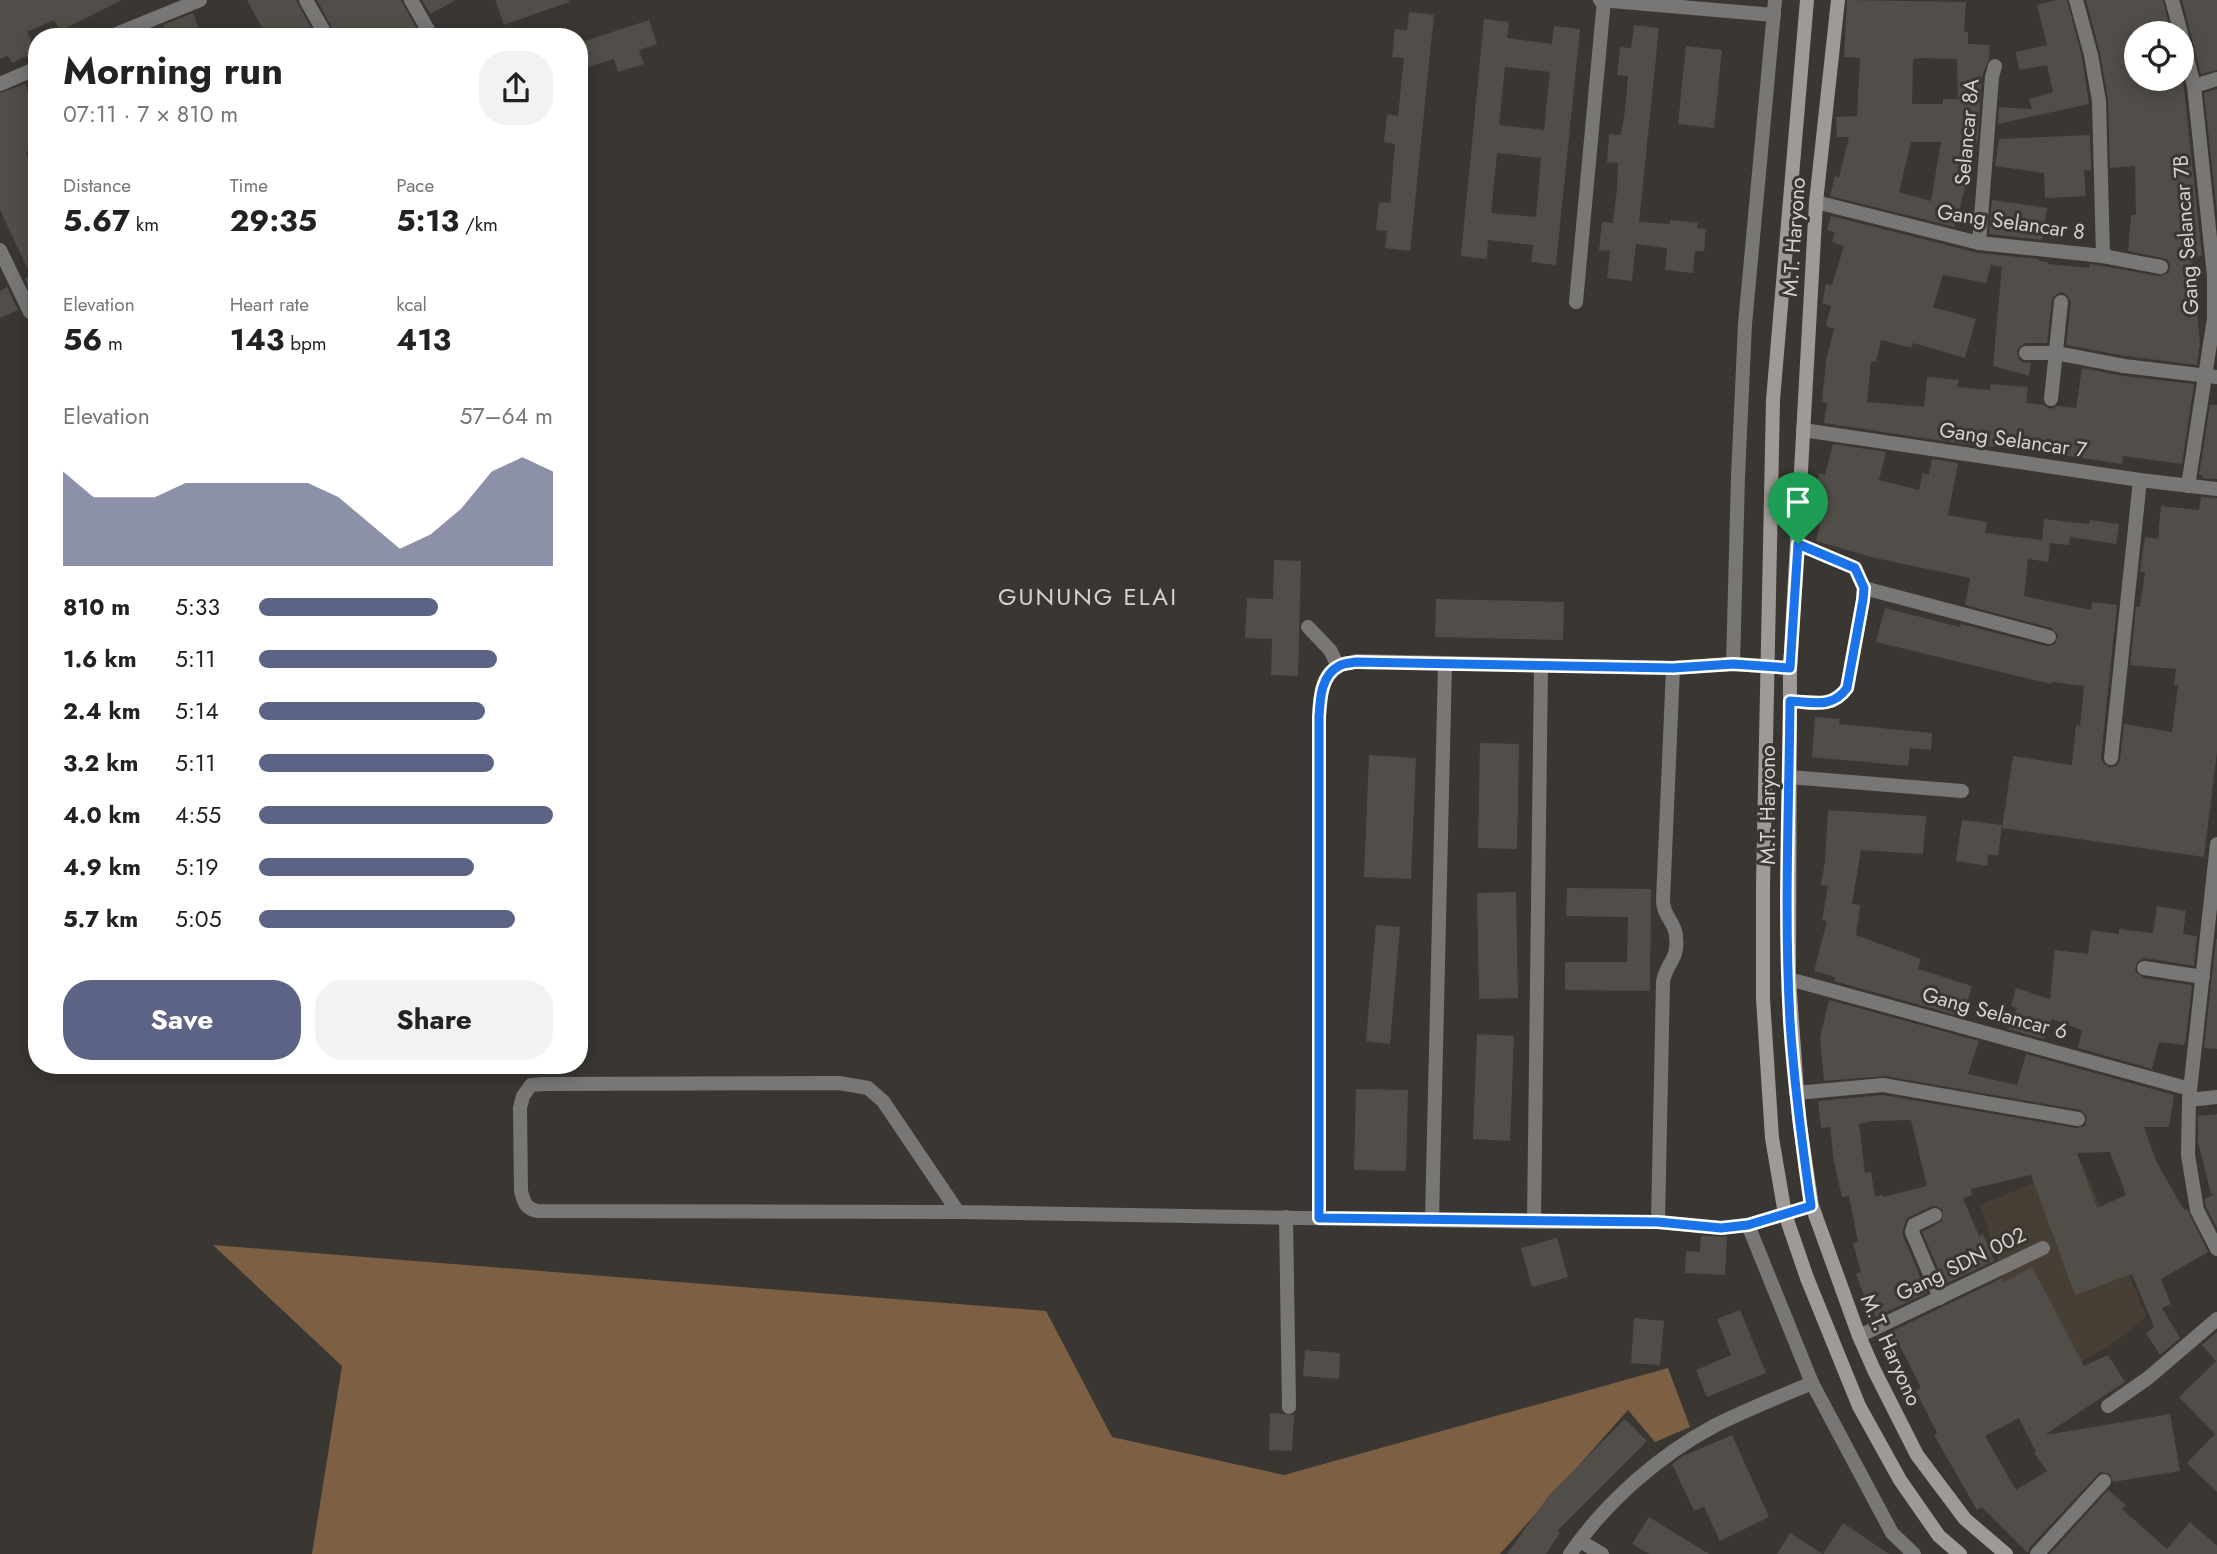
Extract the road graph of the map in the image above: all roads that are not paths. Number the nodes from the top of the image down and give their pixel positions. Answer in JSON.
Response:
{"nodes":[{"id":1,"x":200,"y":0,"type":"edge"},
{"id":2,"x":306,"y":0,"type":"edge"},
{"id":3,"x":411,"y":0,"type":"edge"},
{"id":4,"x":1603,"y":0,"type":"edge"},
{"id":5,"x":1807,"y":0,"type":"edge"},
{"id":6,"x":1838,"y":0,"type":"edge"},
{"id":7,"x":2076,"y":0,"type":"edge"},
{"id":8,"x":2172,"y":0,"type":"edge"},
{"id":9,"x":1775,"y":8,"type":"edge"},
{"id":10,"x":2178,"y":21,"type":"edge"},
{"id":11,"x":131,"y":28,"type":"edge"},
{"id":12,"x":322,"y":28,"type":"edge"},
{"id":13,"x":427,"y":28,"type":"edge"},
{"id":14,"x":1995,"y":66,"type":"dead end"},
{"id":15,"x":28,"y":72,"type":"edge"},
{"id":16,"x":2217,"y":79,"type":"edge"},
{"id":17,"x":0,"y":84,"type":"edge"},
{"id":18,"x":2194,"y":86,"type":"joint"},
{"id":19,"x":1816,"y":202,"type":"junction"},
{"id":20,"x":1979,"y":243,"type":"junction"},
{"id":21,"x":0,"y":250,"type":"edge"},
{"id":22,"x":2103,"y":256,"type":"junction"},
{"id":23,"x":2161,"y":267,"type":"dead end"},
{"id":24,"x":1576,"y":302,"type":"dead end"},
{"id":25,"x":2061,"y":302,"type":"dead end"},
{"id":26,"x":28,"y":308,"type":"edge"},
{"id":27,"x":2025,"y":353,"type":"dead end"},
{"id":28,"x":2056,"y":353,"type":"junction"},
{"id":29,"x":2212,"y":376,"type":"edge"},
{"id":30,"x":2051,"y":399,"type":"dead end"},
{"id":31,"x":1803,"y":430,"type":"junction"},
{"id":32,"x":2140,"y":480,"type":"junction"},
{"id":33,"x":2188,"y":486,"type":"junction"},
{"id":34,"x":2217,"y":489,"type":"edge"},
{"id":35,"x":1798,"y":544,"type":"junction"},
{"id":36,"x":1864,"y":588,"type":"junction"},
{"id":37,"x":1308,"y":627,"type":"dead end"},
{"id":38,"x":2049,"y":637,"type":"dead end"},
{"id":39,"x":1445,"y":663,"type":"junction"},
{"id":40,"x":1733,"y":664,"type":"junction"},
{"id":41,"x":1541,"y":665,"type":"junction"},
{"id":42,"x":1338,"y":666,"type":"junction"},
{"id":43,"x":1767,"y":666,"type":"junction"},
{"id":44,"x":1673,"y":668,"type":"junction"},
{"id":45,"x":1790,"y":668,"type":"junction"},
{"id":46,"x":1790,"y":701,"type":"junction"},
{"id":47,"x":2110,"y":758,"type":"dead end"},
{"id":48,"x":1789,"y":777,"type":"junction"},
{"id":49,"x":1962,"y":791,"type":"dead end"},
{"id":50,"x":2217,"y":845,"type":"edge"},
{"id":51,"x":2144,"y":968,"type":"dead end"},
{"id":52,"x":2203,"y":977,"type":"junction"},
{"id":53,"x":1789,"y":979,"type":"junction"},
{"id":54,"x":1796,"y":1093,"type":"junction"},
{"id":55,"x":2189,"y":1095,"type":"junction"},
{"id":56,"x":2217,"y":1097,"type":"edge"},
{"id":57,"x":2077,"y":1119,"type":"dead end"},
{"id":58,"x":1811,"y":1206,"type":"junction"},
{"id":59,"x":958,"y":1212,"type":"junction"},
{"id":60,"x":1785,"y":1214,"type":"junction"},
{"id":61,"x":1935,"y":1215,"type":"dead end"},
{"id":62,"x":1286,"y":1217,"type":"junction"},
{"id":63,"x":1319,"y":1218,"type":"junction"},
{"id":64,"x":1432,"y":1220,"type":"junction"},
{"id":65,"x":1534,"y":1222,"type":"junction"},
{"id":66,"x":1658,"y":1222,"type":"junction"},
{"id":67,"x":1748,"y":1225,"type":"junction"},
{"id":68,"x":2043,"y":1248,"type":"dead end"},
{"id":69,"x":2217,"y":1249,"type":"edge"},
{"id":70,"x":1940,"y":1298,"type":"junction"},
{"id":71,"x":2217,"y":1319,"type":"edge"},
{"id":72,"x":1859,"y":1336,"type":"junction"},
{"id":73,"x":1812,"y":1383,"type":"junction"},
{"id":74,"x":2108,"y":1406,"type":"dead end"},
{"id":75,"x":1289,"y":1407,"type":"dead end"},
{"id":76,"x":2104,"y":1481,"type":"dead end"},
{"id":77,"x":1580,"y":1541,"type":"junction"},
{"id":78,"x":1570,"y":1554,"type":"edge"},
{"id":79,"x":1602,"y":1554,"type":"edge"},
{"id":80,"x":1914,"y":1554,"type":"edge"},
{"id":81,"x":1960,"y":1554,"type":"edge"},
{"id":82,"x":2006,"y":1554,"type":"edge"},
{"id":83,"x":2037,"y":1554,"type":"edge"}],
"edges":[{"from":1,"to":11,"type":"street"},
{"from":2,"to":12,"type":"street"},
{"from":3,"to":13,"type":"street"},
{"from":4,"to":9,"type":"street"},
{"from":4,"to":24,"type":"street"},
{"from":5,"to":43,"type":"main road","name":"M.T. Haryono"},
{"from":6,"to":19,"type":"main road","name":"M.T. Haryono"},
{"from":7,"to":22,"type":"street"},
{"from":8,"to":10,"type":"street","name":"Gang Selancar 7B"},
{"from":9,"to":40,"type":"street"},
{"from":14,"to":20,"type":"street","name":"Selancar 8A"},
{"from":15,"to":17,"type":"street"},
{"from":16,"to":18,"type":"street"},
{"from":18,"to":29,"type":"street","name":"Gang Selancar 7B"},
{"from":19,"to":20,"type":"street","name":"Gang Selancar 8"},
{"from":19,"to":31,"type":"main road","name":"M.T. Haryono"},
{"from":20,"to":22,"type":"street","name":"Gang Selancar 8"},
{"from":21,"to":26,"type":"street"},
{"from":22,"to":23,"type":"street","name":"Gang Selancar 8"},
{"from":25,"to":28,"type":"street"},
{"from":27,"to":28,"type":"street"},
{"from":28,"to":29,"type":"street"},
{"from":28,"to":30,"type":"street"},
{"from":29,"to":33,"type":"street","name":"Gang Selancar 7B"},
{"from":31,"to":32,"type":"street","name":"Gang Selancar 7"},
{"from":31,"to":35,"type":"main road","name":"M.T. Haryono"},
{"from":32,"to":33,"type":"street","name":"Gang Selancar 7"},
{"from":32,"to":47,"type":"street"},
{"from":33,"to":34,"type":"street","name":"Gang Selancar 7"},
{"from":35,"to":36,"type":"street"},
{"from":35,"to":45,"type":"main road","name":"M.T. Haryono"},
{"from":36,"to":38,"type":"street"},
{"from":36,"to":46,"type":"street"},
{"from":37,"to":42,"type":"street"},
{"from":39,"to":41,"type":"street"},
{"from":39,"to":42,"type":"street"},
{"from":39,"to":64,"type":"street"},
{"from":40,"to":43,"type":"street"},
{"from":40,"to":44,"type":"street"},
{"from":41,"to":44,"type":"street"},
{"from":41,"to":65,"type":"street"},
{"from":42,"to":63,"type":"street"},
{"from":43,"to":45,"type":"street"},
{"from":43,"to":60,"type":"main road","name":"M.T. Haryono"},
{"from":44,"to":66,"type":"street"},
{"from":45,"to":46,"type":"main road","name":"M.T. Haryono"},
{"from":46,"to":48,"type":"main road","name":"M.T. Haryono"},
{"from":48,"to":49,"type":"street"},
{"from":48,"to":53,"type":"main road","name":"M.T. Haryono"},
{"from":50,"to":52,"type":"street"},
{"from":51,"to":52,"type":"street"},
{"from":52,"to":55,"type":"street"},
{"from":53,"to":54,"type":"main road","name":"M.T. Haryono"},
{"from":53,"to":55,"type":"street","name":"Gang Selancar 6"},
{"from":54,"to":57,"type":"street"},
{"from":54,"to":58,"type":"main road","name":"M.T. Haryono"},
{"from":55,"to":56,"type":"street"},
{"from":55,"to":69,"type":"street"},
{"from":58,"to":60,"type":"street"},
{"from":58,"to":72,"type":"main road","name":"M.T. Haryono"},
{"from":59,"to":59,"type":"street"},
{"from":59,"to":62,"type":"street"},
{"from":60,"to":67,"type":"street"},
{"from":60,"to":81,"type":"main road","name":"M.T. Haryono"},
{"from":61,"to":70,"type":"street"},
{"from":62,"to":63,"type":"street"},
{"from":62,"to":75,"type":"street"},
{"from":63,"to":64,"type":"street"},
{"from":64,"to":65,"type":"street"},
{"from":65,"to":66,"type":"street"},
{"from":66,"to":67,"type":"street"},
{"from":67,"to":73,"type":"street"},
{"from":68,"to":70,"type":"street","name":"Gang SDN 002"},
{"from":70,"to":72,"type":"street","name":"Gang SDN 002"},
{"from":71,"to":74,"type":"street"},
{"from":72,"to":82,"type":"main road","name":"M.T. Haryono"},
{"from":73,"to":77,"type":"street"},
{"from":73,"to":80,"type":"street"},
{"from":76,"to":83,"type":"street"},
{"from":77,"to":78,"type":"street"},
{"from":77,"to":79,"type":"street"}]}
